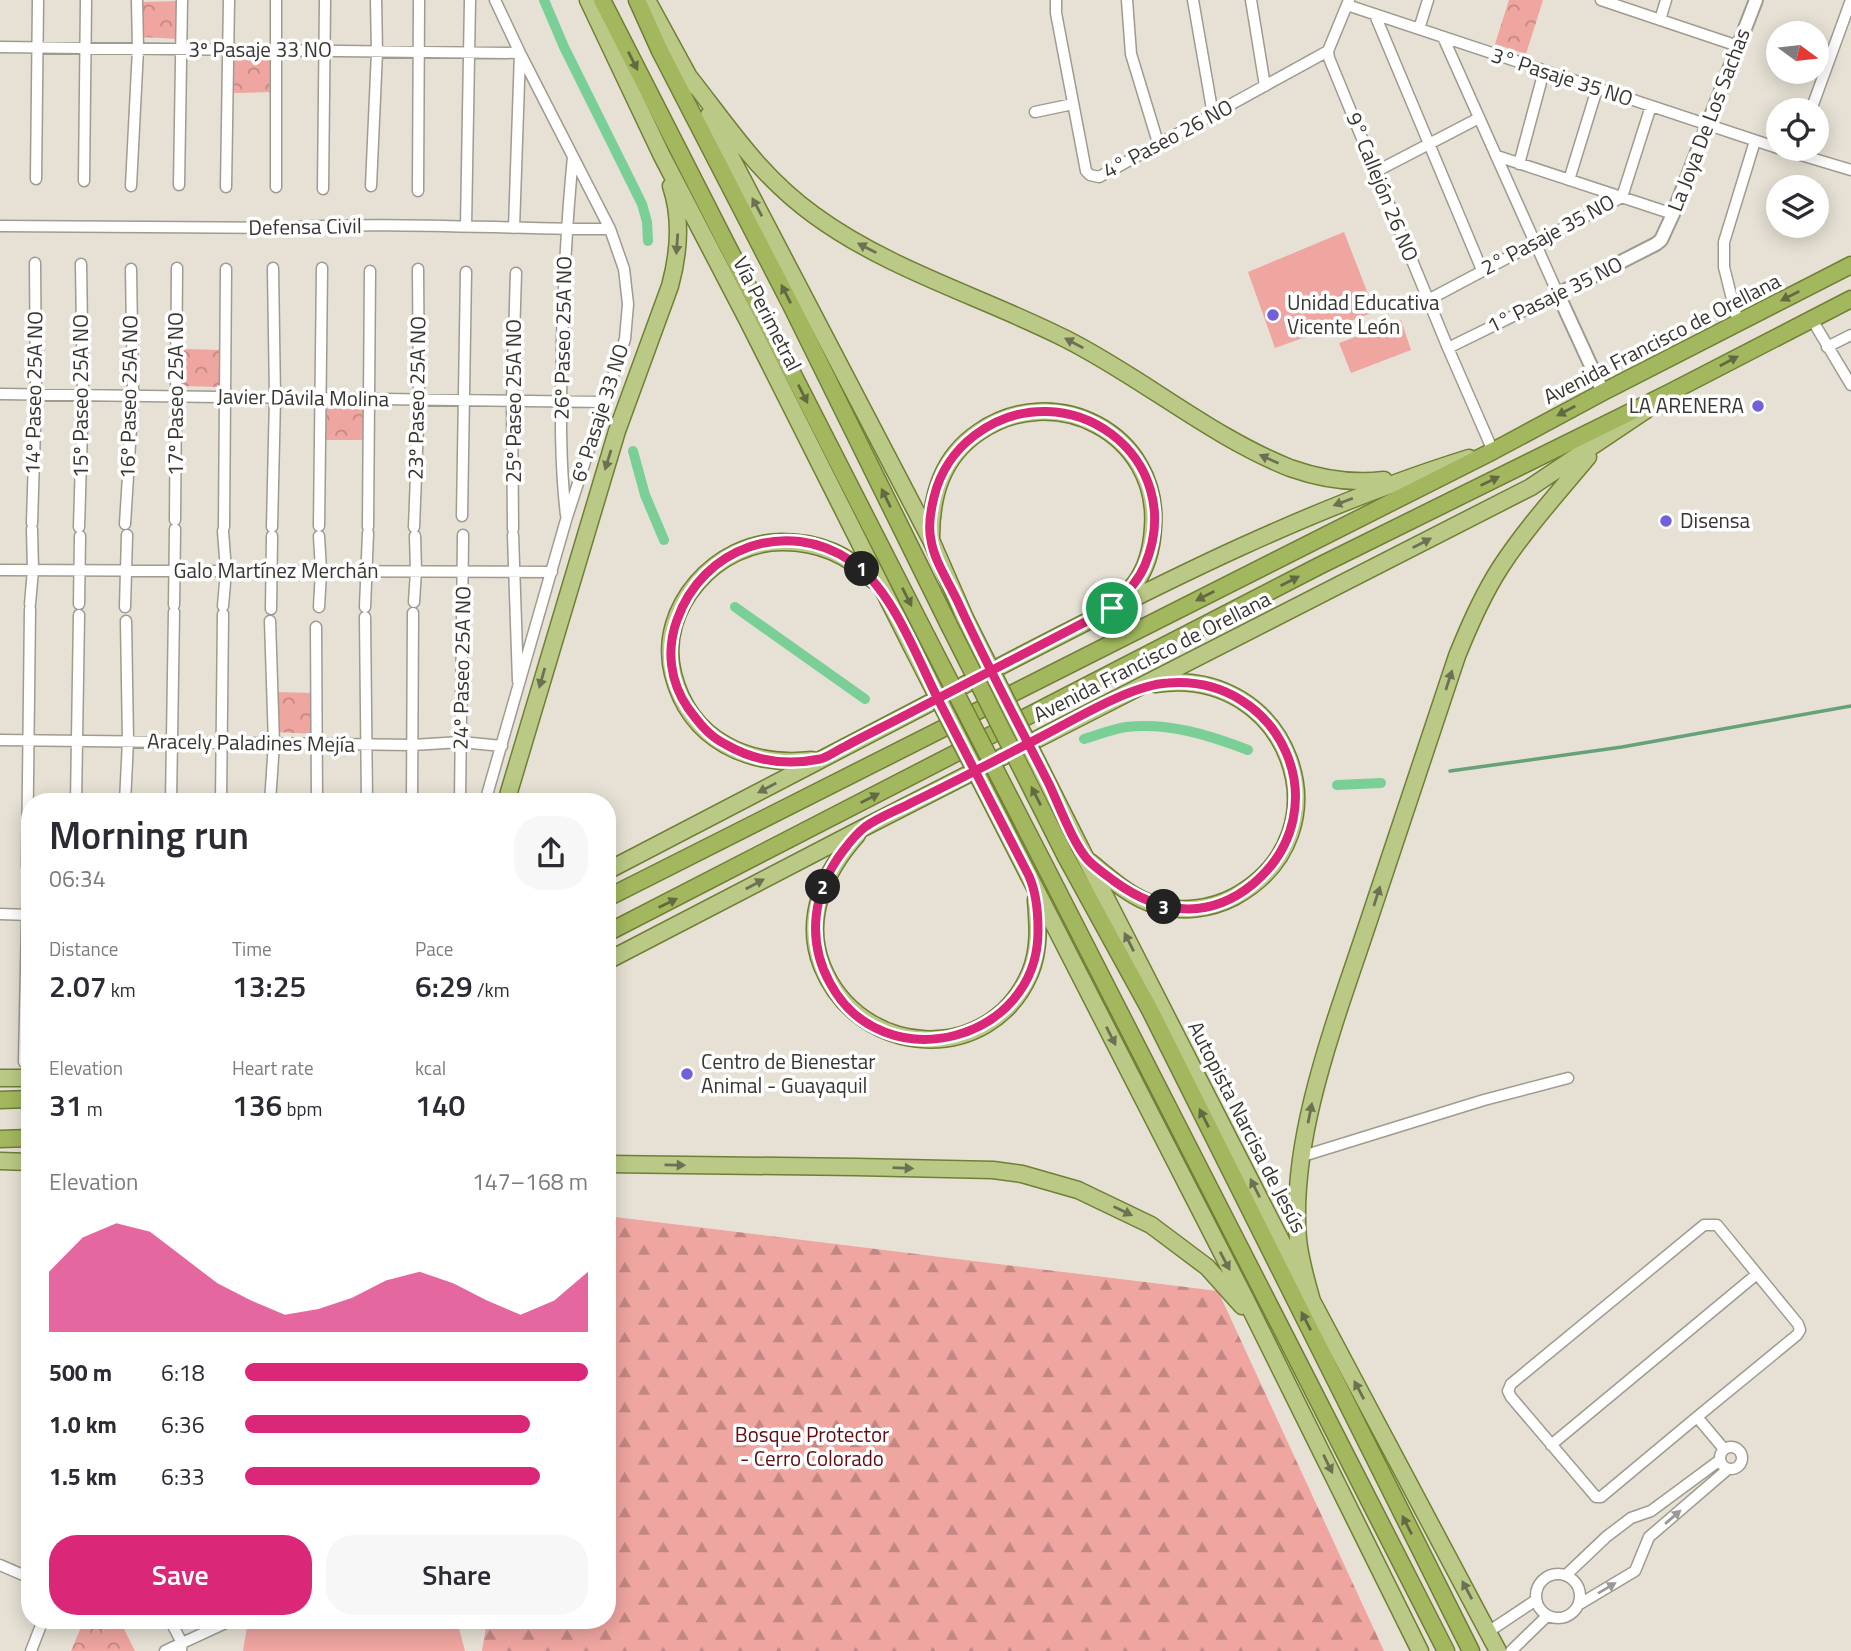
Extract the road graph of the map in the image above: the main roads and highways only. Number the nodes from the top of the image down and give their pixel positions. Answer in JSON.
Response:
{"nodes":[{"id":1,"x":588,"y":0,"type":"edge"},
{"id":2,"x":602,"y":0,"type":"edge"},
{"id":3,"x":638,"y":0,"type":"edge"},
{"id":4,"x":647,"y":0,"type":"edge"},
{"id":5,"x":690,"y":78,"type":"junction"},
{"id":6,"x":661,"y":154,"type":"junction"},
{"id":7,"x":1851,"y":265,"type":"edge"},
{"id":8,"x":1851,"y":299,"type":"edge"},
{"id":9,"x":1669,"y":393,"type":"junction"},
{"id":10,"x":1601,"y":442,"type":"junction"},
{"id":11,"x":1493,"y":451,"type":"junction"},
{"id":12,"x":1407,"y":477,"type":"junction"},
{"id":13,"x":931,"y":541,"type":"junction"},
{"id":14,"x":882,"y":590,"type":"junction"},
{"id":15,"x":1112,"y":608,"type":"junction"},
{"id":16,"x":965,"y":618,"type":"joint"},
{"id":17,"x":949,"y":625,"type":"joint"},
{"id":18,"x":1143,"y":686,"type":"junction"},
{"id":19,"x":822,"y":758,"type":"junction"},
{"id":20,"x":509,"y":793,"type":"edge"},
{"id":21,"x":863,"y":828,"type":"junction"},
{"id":22,"x":1078,"y":855,"type":"junction"},
{"id":23,"x":616,"y":866,"type":"edge"},
{"id":24,"x":1032,"y":882,"type":"junction"},
{"id":25,"x":616,"y":893,"type":"edge"},
{"id":26,"x":616,"y":928,"type":"edge"},
{"id":27,"x":616,"y":956,"type":"edge"},
{"id":28,"x":0,"y":1078,"type":"edge"},
{"id":29,"x":21,"y":1078,"type":"edge"},
{"id":30,"x":21,"y":1099,"type":"edge"},
{"id":31,"x":0,"y":1100,"type":"edge"},
{"id":32,"x":21,"y":1138,"type":"edge"},
{"id":33,"x":0,"y":1139,"type":"edge"},
{"id":34,"x":0,"y":1161,"type":"edge"},
{"id":35,"x":21,"y":1162,"type":"edge"},
{"id":36,"x":616,"y":1164,"type":"edge"},
{"id":37,"x":1312,"y":1301,"type":"junction"},
{"id":38,"x":1258,"y":1326,"type":"junction"},
{"id":39,"x":1420,"y":1651,"type":"edge"},
{"id":40,"x":1446,"y":1651,"type":"edge"},
{"id":41,"x":1471,"y":1651,"type":"edge"},
{"id":42,"x":1498,"y":1651,"type":"edge"}],
"edges":[{"from":1,"to":6,"type":"main road","name":"Vía Perimetral"},
{"from":2,"to":40,"type":"highway","name":"Vía Perimetral","one_way":true,"bridge":true},
{"from":17,"to":3,"type":"highway","name":"Vía Perimetral","one_way":true},
{"from":4,"to":5,"type":"main road","name":"Vía Perimetral"},
{"from":12,"to":5,"type":"main road","one_way":true},
{"from":13,"to":5,"type":"main road","name":"Vía Perimetral","one_way":true},
{"from":6,"to":14,"type":"main road","name":"Vía Perimetral"},
{"from":6,"to":20,"type":"main road","one_way":true},
{"from":7,"to":11,"type":"highway","name":"Avenida Francisco de Orellana","one_way":true},
{"from":9,"to":8,"type":"highway","name":"Avenida Francisco de Orellana","one_way":true},
{"from":9,"to":10,"type":"main road","name":"Avenida Francisco de Orellana"},
{"from":26,"to":9,"type":"highway","name":"Avenida Francisco de Orellana","one_way":true},
{"from":18,"to":10,"type":"main road","name":"Avenida Francisco de Orellana","one_way":true},
{"from":37,"to":10,"type":"main road","one_way":true},
{"from":11,"to":12,"type":"main road","name":"Avenida Francisco de Orellana"},
{"from":11,"to":25,"type":"highway","name":"Avenida Francisco de Orellana","one_way":true},
{"from":12,"to":15,"type":"main road","name":"Avenida Francisco de Orellana","one_way":true},
{"from":13,"to":15,"type":"main road"},
{"from":13,"to":16,"type":"main road","name":"Vía Perimetral"},
{"from":14,"to":19,"type":"main road"},
{"from":14,"to":24,"type":"main road","name":"Vía Perimetral","bridge":true},
{"from":15,"to":19,"type":"main road","name":"Avenida Francisco de Orellana"},
{"from":16,"to":22,"type":"main road","name":"Autopista Narcisa de Jesús","bridge":true},
{"from":22,"to":17,"type":"highway","name":"Autopista Narcisa de Jesús","one_way":true,"bridge":true},
{"from":18,"to":21,"type":"main road","name":"Avenida Francisco de Orellana"},
{"from":18,"to":22,"type":"main road"},
{"from":19,"to":23,"type":"main road","name":"Avenida Francisco de Orellana","one_way":true},
{"from":21,"to":24,"type":"main road"},
{"from":27,"to":21,"type":"main road","name":"Avenida Francisco de Orellana","one_way":true},
{"from":37,"to":22,"type":"main road","name":"Autopista Narcisa de Jesús","one_way":true},
{"from":41,"to":22,"type":"highway","name":"Autopista Narcisa de Jesús","one_way":true},
{"from":24,"to":38,"type":"main road","one_way":true},
{"from":28,"to":29,"type":"main road"},
{"from":30,"to":31,"type":"highway"},
{"from":32,"to":33,"type":"highway"},
{"from":34,"to":35,"type":"main road"},
{"from":36,"to":38,"type":"main road","one_way":true},
{"from":42,"to":37,"type":"main road","name":"Autopista Narcisa de Jesús","one_way":true},
{"from":38,"to":39,"type":"main road","one_way":true}]}
